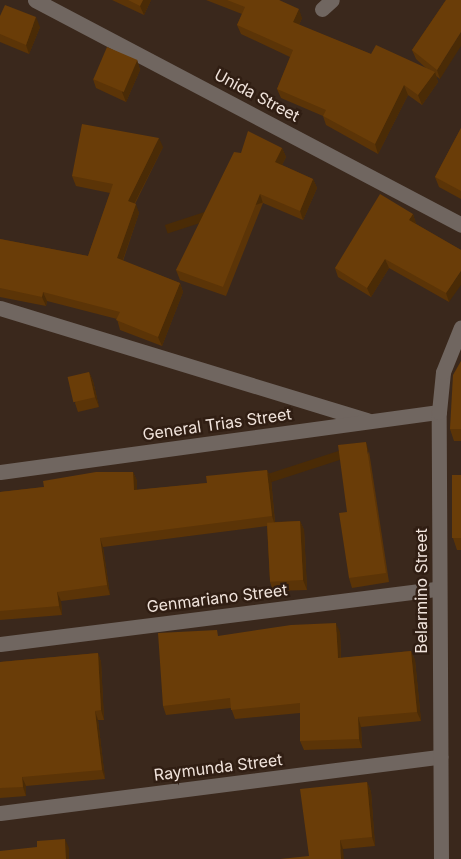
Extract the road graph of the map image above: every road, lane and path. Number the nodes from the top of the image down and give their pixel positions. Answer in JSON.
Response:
{"nodes":[{"id":1,"x":35,"y":0,"type":"edge"},
{"id":2,"x":461,"y":225,"type":"edge"},
{"id":3,"x":0,"y":308,"type":"edge"},
{"id":4,"x":461,"y":327,"type":"edge"},
{"id":5,"x":439,"y":412,"type":"junction"},
{"id":6,"x":372,"y":421,"type":"junction"},
{"id":7,"x":0,"y":472,"type":"edge"},
{"id":8,"x":438,"y":589,"type":"junction"},
{"id":9,"x":0,"y":644,"type":"edge"},
{"id":10,"x":440,"y":757,"type":"junction"},
{"id":11,"x":0,"y":813,"type":"edge"},
{"id":12,"x":441,"y":859,"type":"edge"}],
"edges":[{"from":1,"to":2,"type":"street","name":"Unida Street"},
{"from":3,"to":6,"type":"street"},
{"from":4,"to":5,"type":"street","name":"Belarmino Street"},
{"from":5,"to":6,"type":"street","name":"General Trias Street"},
{"from":5,"to":8,"type":"street","name":"Belarmino Street"},
{"from":6,"to":7,"type":"street","name":"General Trias Street"},
{"from":8,"to":9,"type":"street","name":"Genmariano Street"},
{"from":8,"to":10,"type":"street","name":"Belarmino Street"},
{"from":10,"to":11,"type":"street","name":"Raymunda Street"},
{"from":10,"to":12,"type":"street","name":"Belarmino Street"}]}
